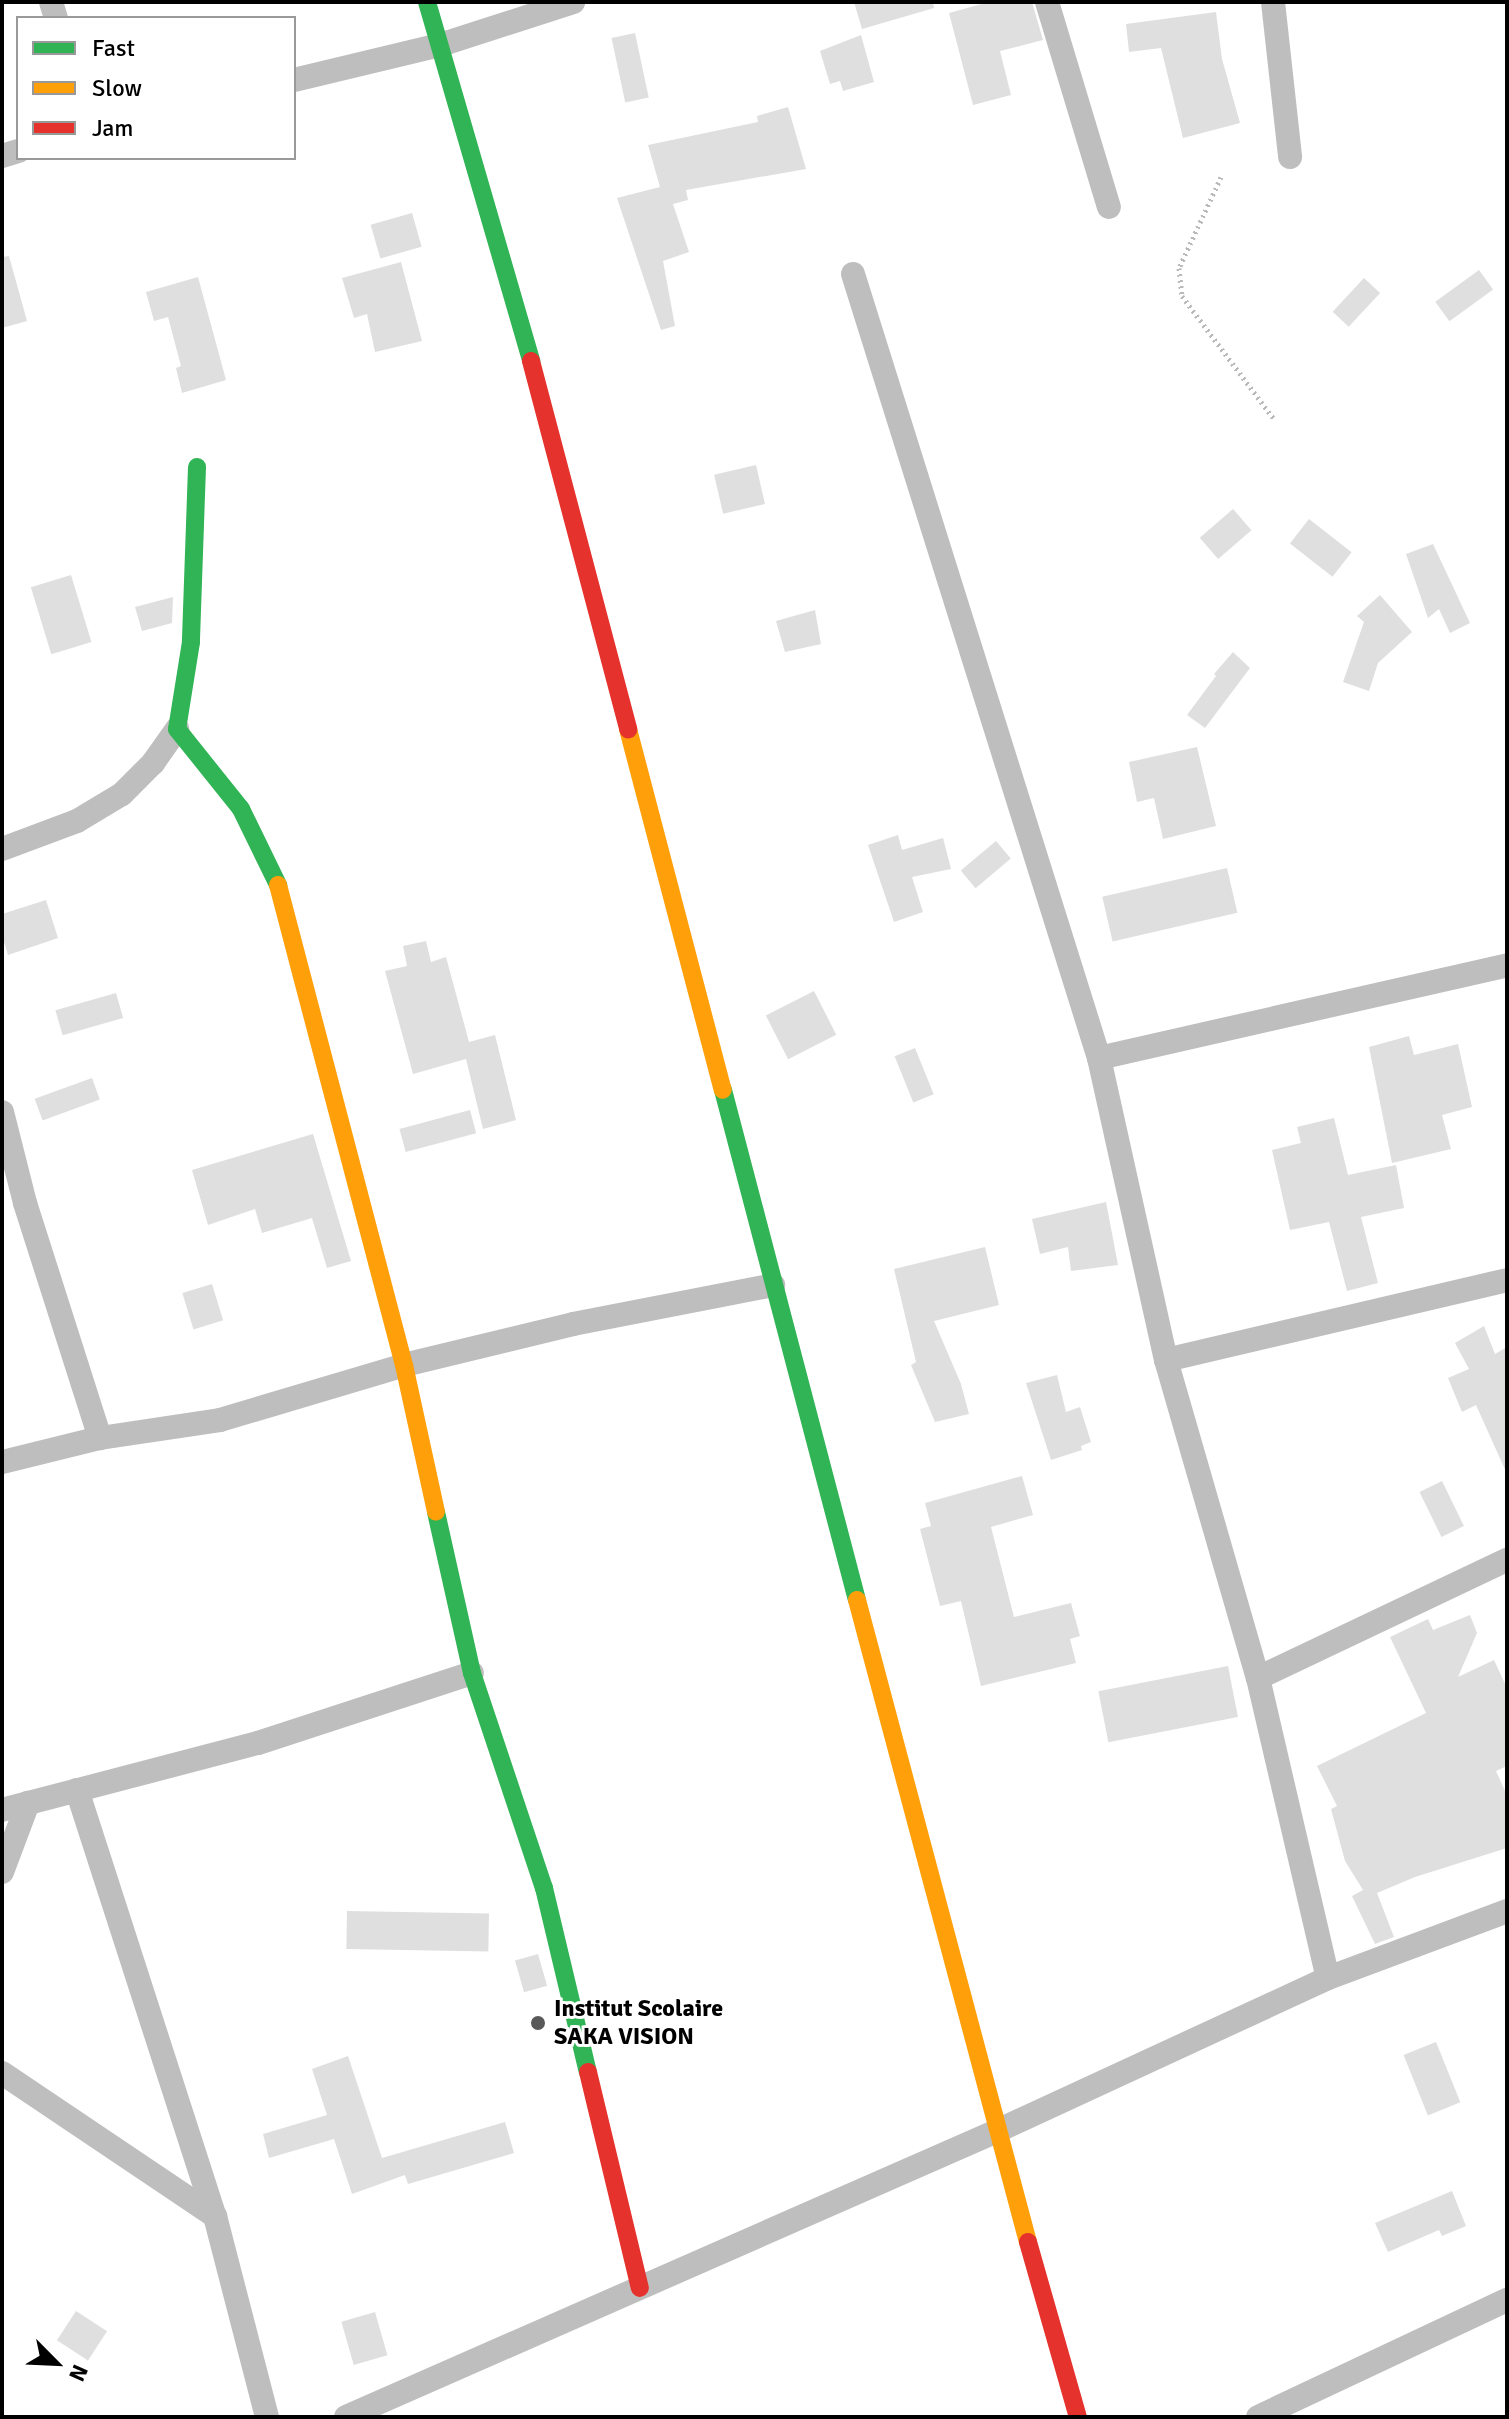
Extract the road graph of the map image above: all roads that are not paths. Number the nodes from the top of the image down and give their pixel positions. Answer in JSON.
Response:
{"nodes":[{"id":1,"x":427,"y":2,"type":"edge"},
{"id":2,"x":573,"y":2,"type":"edge"},
{"id":3,"x":1047,"y":2,"type":"edge"},
{"id":4,"x":1273,"y":2,"type":"edge"},
{"id":5,"x":440,"y":45,"type":"junction"},
{"id":6,"x":296,"y":80,"type":"edge"},
{"id":7,"x":1290,"y":157,"type":"dead end"},
{"id":8,"x":1109,"y":207,"type":"dead end"},
{"id":9,"x":853,"y":274,"type":"dead end"},
{"id":10,"x":197,"y":467,"type":"dead end"},
{"id":11,"x":177,"y":729,"type":"junction"},
{"id":12,"x":2,"y":849,"type":"edge"},
{"id":13,"x":1507,"y":965,"type":"edge"},
{"id":14,"x":1099,"y":1058,"type":"junction"},
{"id":15,"x":2,"y":1112,"type":"edge"},
{"id":16,"x":14,"y":1202,"type":"edge"},
{"id":17,"x":1507,"y":1280,"type":"edge"},
{"id":18,"x":773,"y":1285,"type":"junction"},
{"id":19,"x":1166,"y":1360,"type":"junction"},
{"id":20,"x":404,"y":1365,"type":"junction"},
{"id":21,"x":100,"y":1438,"type":"junction"},
{"id":22,"x":2,"y":1462,"type":"edge"},
{"id":23,"x":1507,"y":1560,"type":"edge"},
{"id":24,"x":472,"y":1673,"type":"junction"},
{"id":25,"x":1258,"y":1678,"type":"junction"},
{"id":26,"x":77,"y":1790,"type":"junction"},
{"id":27,"x":28,"y":1803,"type":"junction"},
{"id":28,"x":2,"y":1810,"type":"edge"},
{"id":29,"x":2,"y":1872,"type":"edge"},
{"id":30,"x":1507,"y":1911,"type":"edge"},
{"id":31,"x":1328,"y":1978,"type":"junction"},
{"id":32,"x":2,"y":2073,"type":"edge"},
{"id":33,"x":997,"y":2131,"type":"junction"},
{"id":34,"x":215,"y":2216,"type":"junction"},
{"id":35,"x":640,"y":2288,"type":"junction"},
{"id":36,"x":1507,"y":2300,"type":"edge"},
{"id":37,"x":267,"y":2417,"type":"edge"},
{"id":38,"x":346,"y":2417,"type":"edge"},
{"id":39,"x":1078,"y":2417,"type":"edge"},
{"id":40,"x":1258,"y":2417,"type":"edge"}],
"edges":[{"from":1,"to":5,"type":"street"},
{"from":2,"to":5,"type":"street"},
{"from":3,"to":8,"type":"street"},
{"from":4,"to":7,"type":"street"},
{"from":5,"to":6,"type":"street"},
{"from":5,"to":18,"type":"street"},
{"from":9,"to":14,"type":"street"},
{"from":10,"to":11,"type":"street"},
{"from":11,"to":12,"type":"street"},
{"from":11,"to":20,"type":"street"},
{"from":13,"to":14,"type":"street"},
{"from":14,"to":19,"type":"street"},
{"from":15,"to":16,"type":"street"},
{"from":16,"to":21,"type":"street"},
{"from":17,"to":19,"type":"street"},
{"from":18,"to":20,"type":"street"},
{"from":18,"to":33,"type":"street"},
{"from":19,"to":25,"type":"street"},
{"from":20,"to":21,"type":"street"},
{"from":20,"to":24,"type":"street"},
{"from":21,"to":22,"type":"street"},
{"from":23,"to":25,"type":"street"},
{"from":24,"to":26,"type":"street"},
{"from":24,"to":35,"type":"street"},
{"from":25,"to":31,"type":"street"},
{"from":26,"to":27,"type":"street"},
{"from":26,"to":34,"type":"street"},
{"from":27,"to":28,"type":"street"},
{"from":27,"to":29,"type":"street"},
{"from":30,"to":31,"type":"street"},
{"from":31,"to":33,"type":"street"},
{"from":32,"to":34,"type":"street"},
{"from":33,"to":35,"type":"street"},
{"from":33,"to":39,"type":"street"},
{"from":34,"to":37,"type":"street"},
{"from":35,"to":38,"type":"street"},
{"from":36,"to":40,"type":"street"}]}
